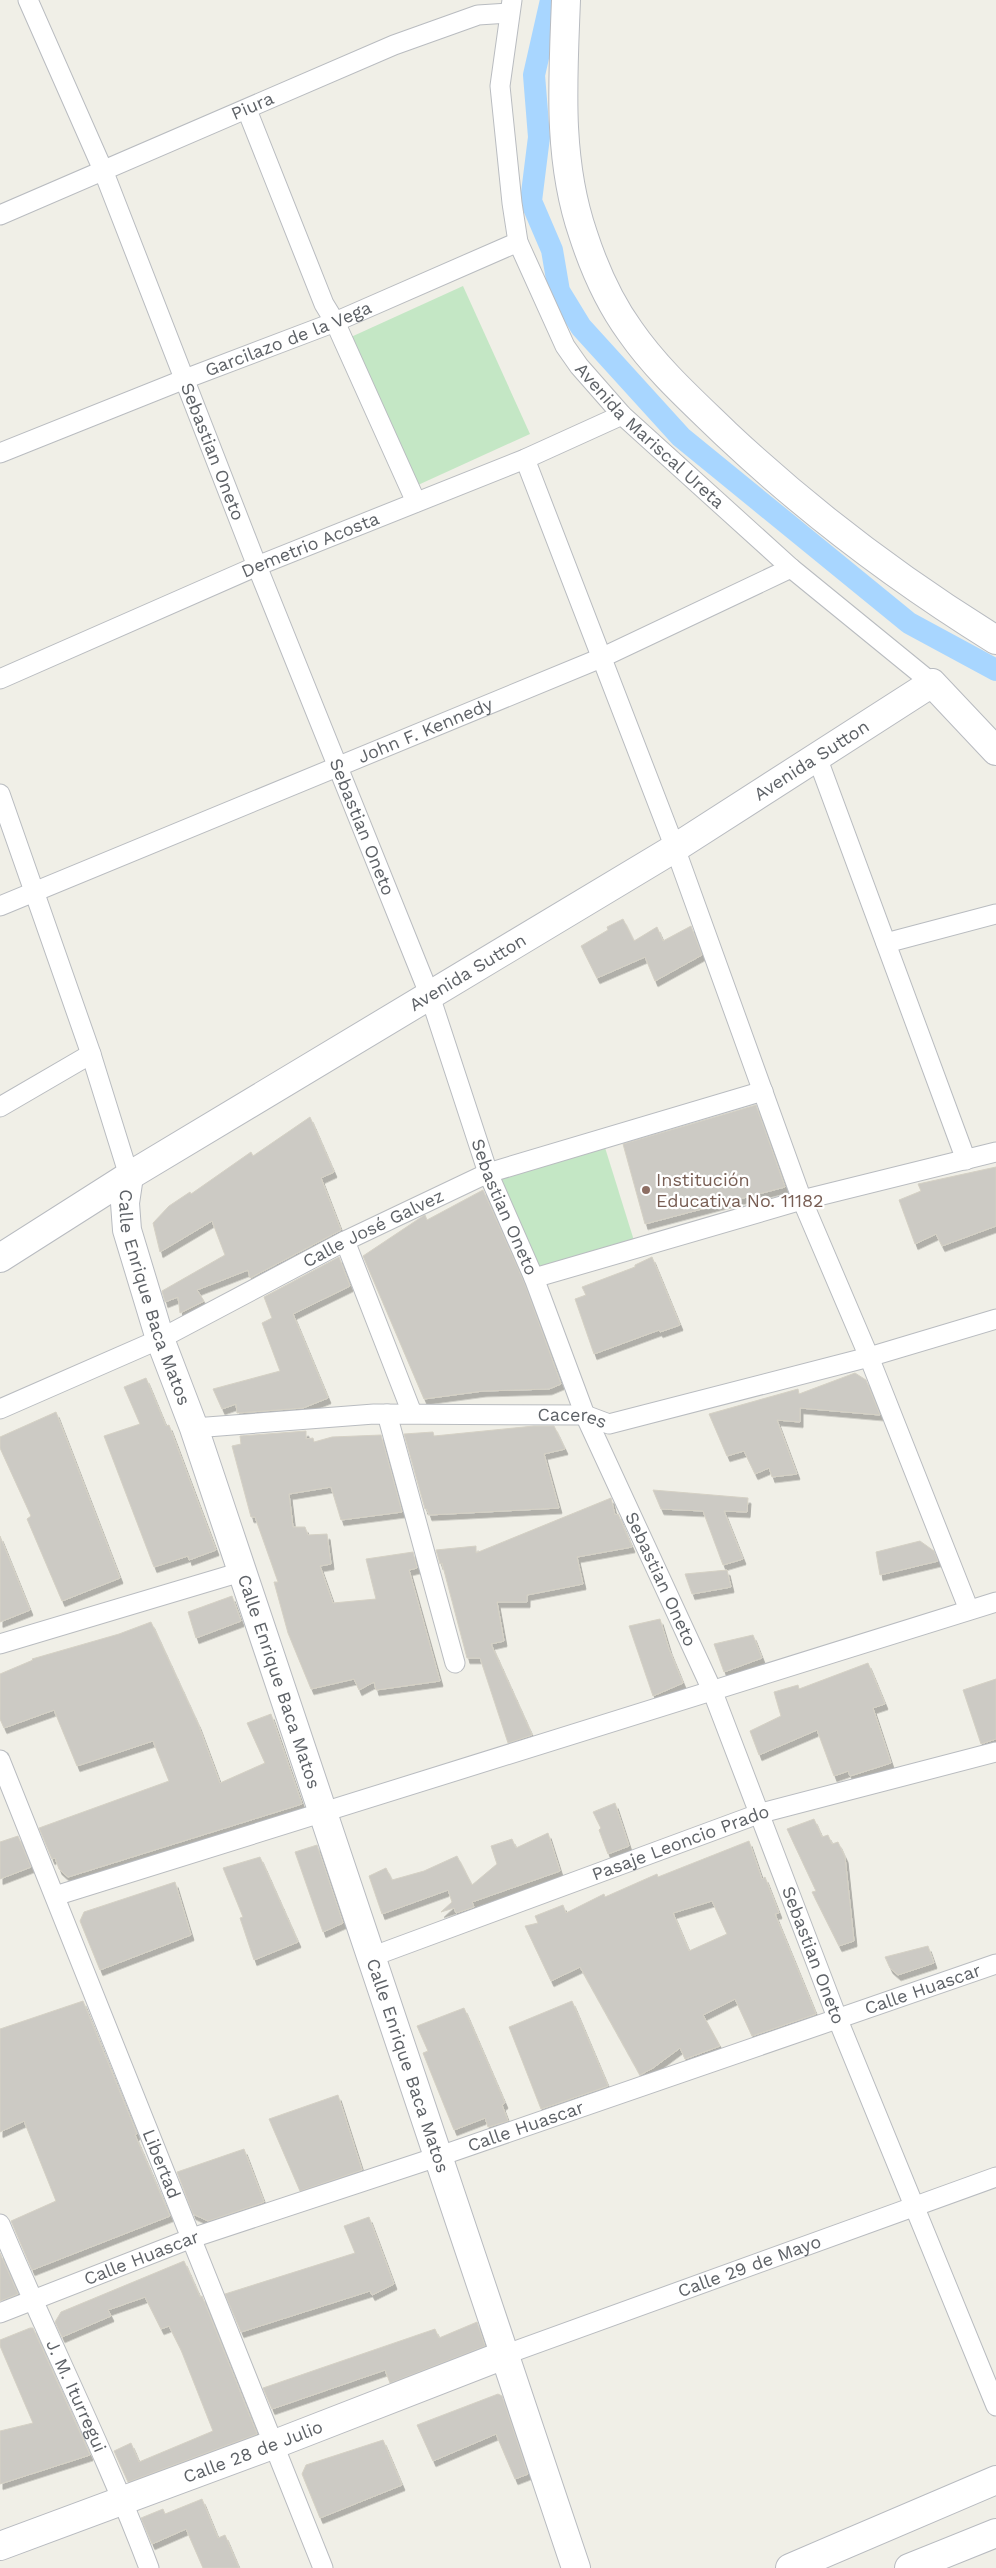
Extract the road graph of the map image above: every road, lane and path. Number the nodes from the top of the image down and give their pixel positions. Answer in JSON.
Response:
{"nodes":[{"id":1,"x":28,"y":0,"type":"edge"},
{"id":2,"x":566,"y":0,"type":"edge"},
{"id":3,"x":510,"y":6,"type":"edge"},
{"id":4,"x":247,"y":110,"type":"junction"},
{"id":5,"x":103,"y":170,"type":"junction"},
{"id":6,"x":0,"y":215,"type":"edge"},
{"id":7,"x":518,"y":242,"type":"junction"},
{"id":8,"x":335,"y":322,"type":"junction"},
{"id":9,"x":184,"y":378,"type":"junction"},
{"id":10,"x":622,"y":415,"type":"junction"},
{"id":11,"x":0,"y":453,"type":"edge"},
{"id":12,"x":525,"y":459,"type":"junction"},
{"id":13,"x":416,"y":502,"type":"junction"},
{"id":14,"x":257,"y":566,"type":"junction"},
{"id":15,"x":791,"y":568,"type":"junction"},
{"id":16,"x":996,"y":640,"type":"edge"},
{"id":17,"x":601,"y":658,"type":"junction"},
{"id":18,"x":0,"y":679,"type":"edge"},
{"id":19,"x":932,"y":683,"type":"junction"},
{"id":20,"x":996,"y":752,"type":"edge"},
{"id":21,"x":817,"y":757,"type":"junction"},
{"id":22,"x":337,"y":768,"type":"junction"},
{"id":23,"x":0,"y":794,"type":"edge"},
{"id":24,"x":675,"y":848,"type":"junction"},
{"id":25,"x":35,"y":892,"type":"junction"},
{"id":26,"x":0,"y":906,"type":"edge"},
{"id":27,"x":996,"y":914,"type":"edge"},
{"id":28,"x":886,"y":943,"type":"junction"},
{"id":29,"x":430,"y":996,"type":"junction"},
{"id":30,"x":91,"y":1054,"type":"junction"},
{"id":31,"x":763,"y":1091,"type":"junction"},
{"id":32,"x":0,"y":1107,"type":"edge"},
{"id":33,"x":996,"y":1152,"type":"edge"},
{"id":34,"x":966,"y":1160,"type":"junction"},
{"id":35,"x":488,"y":1173,"type":"junction"},
{"id":36,"x":130,"y":1176,"type":"junction"},
{"id":37,"x":802,"y":1200,"type":"junction"},
{"id":38,"x":345,"y":1241,"type":"junction"},
{"id":39,"x":0,"y":1258,"type":"edge"},
{"id":40,"x":534,"y":1278,"type":"junction"},
{"id":41,"x":996,"y":1319,"type":"edge"},
{"id":42,"x":160,"y":1339,"type":"junction"},
{"id":43,"x":869,"y":1358,"type":"junction"},
{"id":44,"x":0,"y":1409,"type":"edge"},
{"id":45,"x":388,"y":1414,"type":"junction"},
{"id":46,"x":412,"y":1414,"type":"junction"},
{"id":47,"x":585,"y":1415,"type":"junction"},
{"id":48,"x":194,"y":1428,"type":"junction"},
{"id":49,"x":241,"y":1572,"type":"junction"},
{"id":50,"x":996,"y":1602,"type":"edge"},
{"id":51,"x":969,"y":1610,"type":"junction"},
{"id":52,"x":0,"y":1644,"type":"edge"},
{"id":53,"x":455,"y":1663,"type":"dead end"},
{"id":54,"x":712,"y":1690,"type":"junction"},
{"id":55,"x":996,"y":1752,"type":"edge"},
{"id":56,"x":0,"y":1760,"type":"edge"},
{"id":57,"x":323,"y":1812,"type":"junction"},
{"id":58,"x":761,"y":1813,"type":"junction"},
{"id":59,"x":55,"y":1896,"type":"junction"},
{"id":60,"x":371,"y":1956,"type":"junction"},
{"id":61,"x":996,"y":1964,"type":"edge"},
{"id":62,"x":838,"y":2020,"type":"junction"},
{"id":63,"x":437,"y":2157,"type":"junction"},
{"id":64,"x":996,"y":2177,"type":"edge"},
{"id":65,"x":913,"y":2206,"type":"junction"},
{"id":66,"x":0,"y":2224,"type":"edge"},
{"id":67,"x":192,"y":2238,"type":"junction"},
{"id":68,"x":33,"y":2302,"type":"junction"},
{"id":69,"x":0,"y":2313,"type":"edge"},
{"id":70,"x":504,"y":2355,"type":"junction"},
{"id":71,"x":996,"y":2406,"type":"edge"},
{"id":72,"x":275,"y":2444,"type":"junction"},
{"id":73,"x":996,"y":2480,"type":"edge"},
{"id":74,"x":123,"y":2500,"type":"junction"},
{"id":75,"x":996,"y":2533,"type":"edge"},
{"id":76,"x":0,"y":2546,"type":"edge"},
{"id":77,"x":149,"y":2568,"type":"edge"},
{"id":78,"x":323,"y":2568,"type":"edge"},
{"id":79,"x":576,"y":2568,"type":"edge"},
{"id":80,"x":790,"y":2568,"type":"edge"},
{"id":81,"x":909,"y":2568,"type":"edge"}],
"edges":[{"from":1,"to":5,"type":"street","name":"Sebastian Oneto"},
{"from":2,"to":16,"type":"street"},
{"from":3,"to":4,"type":"street","name":"Piura"},
{"from":3,"to":7,"type":"street","name":"Avenida Mariscal Ureta"},
{"from":4,"to":5,"type":"street","name":"Piura"},
{"from":4,"to":8,"type":"street"},
{"from":5,"to":6,"type":"street","name":"Piura"},
{"from":5,"to":9,"type":"street","name":"Sebastian Oneto"},
{"from":7,"to":8,"type":"street","name":"Garcilazo de la Vega"},
{"from":7,"to":10,"type":"street","name":"Avenida Mariscal Ureta"},
{"from":8,"to":9,"type":"street","name":"Garcilazo de la Vega"},
{"from":8,"to":13,"type":"street"},
{"from":9,"to":11,"type":"street","name":"Garcilazo de la Vega"},
{"from":9,"to":14,"type":"street","name":"Sebastian Oneto"},
{"from":10,"to":12,"type":"street","name":"Demetrio Acosta"},
{"from":10,"to":15,"type":"street","name":"Avenida Mariscal Ureta"},
{"from":12,"to":13,"type":"street","name":"Demetrio Acosta"},
{"from":12,"to":17,"type":"street"},
{"from":13,"to":14,"type":"street","name":"Demetrio Acosta"},
{"from":14,"to":18,"type":"street","name":"Demetrio Acosta"},
{"from":14,"to":22,"type":"street","name":"Sebastian Oneto"},
{"from":15,"to":17,"type":"street","name":"John F. Kennedy"},
{"from":15,"to":19,"type":"street","name":"Avenida Mariscal Ureta"},
{"from":17,"to":22,"type":"street","name":"John F. Kennedy"},
{"from":17,"to":24,"type":"street"},
{"from":19,"to":20,"type":"street","name":"Avenida Mariscal Ureta"},
{"from":19,"to":21,"type":"street","name":"Avenida Sutton"},
{"from":21,"to":24,"type":"street","name":"Avenida Sutton"},
{"from":21,"to":28,"type":"street"},
{"from":22,"to":25,"type":"street","name":"John F. Kennedy"},
{"from":22,"to":29,"type":"street","name":"Sebastian Oneto"},
{"from":23,"to":25,"type":"street","name":"Calle Enrique Baca Matos"},
{"from":24,"to":29,"type":"street","name":"Avenida Sutton"},
{"from":24,"to":31,"type":"street"},
{"from":25,"to":26,"type":"street","name":"John F. Kennedy"},
{"from":25,"to":30,"type":"street","name":"Calle Enrique Baca Matos"},
{"from":27,"to":28,"type":"street"},
{"from":28,"to":34,"type":"street"},
{"from":29,"to":35,"type":"street","name":"Sebastian Oneto"},
{"from":29,"to":36,"type":"street","name":"Avenida Sutton"},
{"from":30,"to":32,"type":"street"},
{"from":30,"to":36,"type":"street","name":"Calle Enrique Baca Matos"},
{"from":31,"to":35,"type":"street","name":"Calle José Galvez"},
{"from":31,"to":37,"type":"street"},
{"from":33,"to":34,"type":"street"},
{"from":34,"to":37,"type":"street"},
{"from":35,"to":38,"type":"street","name":"Calle José Galvez"},
{"from":35,"to":40,"type":"street","name":"Sebastian Oneto"},
{"from":36,"to":39,"type":"street","name":"Avenida Sutton"},
{"from":36,"to":42,"type":"street","name":"Calle Enrique Baca Matos"},
{"from":37,"to":40,"type":"street"},
{"from":37,"to":43,"type":"street"},
{"from":38,"to":42,"type":"street","name":"Calle José Galvez"},
{"from":38,"to":46,"type":"street"},
{"from":40,"to":47,"type":"street","name":"Sebastian Oneto"},
{"from":41,"to":43,"type":"street","name":"Caceres"},
{"from":42,"to":44,"type":"street","name":"Calle José Galvez"},
{"from":42,"to":48,"type":"street","name":"Calle Enrique Baca Matos"},
{"from":43,"to":47,"type":"street","name":"Caceres"},
{"from":43,"to":51,"type":"street"},
{"from":45,"to":46,"type":"street","name":"Caceres"},
{"from":45,"to":48,"type":"street","name":"Caceres"},
{"from":45,"to":53,"type":"street"},
{"from":46,"to":47,"type":"street","name":"Caceres"},
{"from":47,"to":54,"type":"street","name":"Sebastian Oneto"},
{"from":48,"to":49,"type":"street","name":"Calle Enrique Baca Matos"},
{"from":49,"to":52,"type":"street"},
{"from":49,"to":57,"type":"street","name":"Calle Enrique Baca Matos"},
{"from":50,"to":51,"type":"street"},
{"from":51,"to":54,"type":"street"},
{"from":54,"to":57,"type":"street"},
{"from":54,"to":58,"type":"street","name":"Sebastian Oneto"},
{"from":55,"to":58,"type":"street","name":"Pasaje Leoncio Prado"},
{"from":56,"to":59,"type":"street","name":"Libertad"},
{"from":57,"to":59,"type":"street"},
{"from":57,"to":60,"type":"street","name":"Calle Enrique Baca Matos"},
{"from":58,"to":60,"type":"street","name":"Pasaje Leoncio Prado"},
{"from":58,"to":62,"type":"street","name":"Sebastian Oneto"},
{"from":59,"to":67,"type":"street","name":"Libertad"},
{"from":60,"to":63,"type":"street","name":"Calle Enrique Baca Matos"},
{"from":61,"to":62,"type":"street","name":"Calle Huascar"},
{"from":62,"to":63,"type":"street","name":"Calle Huascar"},
{"from":62,"to":65,"type":"street","name":"Sebastian Oneto"},
{"from":63,"to":67,"type":"street","name":"Calle Huascar"},
{"from":63,"to":70,"type":"street","name":"Calle Enrique Baca Matos"},
{"from":64,"to":65,"type":"street","name":"Calle 29 de Mayo"},
{"from":65,"to":70,"type":"street","name":"Calle 29 de Mayo"},
{"from":65,"to":71,"type":"street","name":"Sebastian Oneto"},
{"from":66,"to":68,"type":"street","name":"J. M. Iturregui"},
{"from":67,"to":68,"type":"street","name":"Calle Huascar"},
{"from":67,"to":72,"type":"street","name":"Libertad"},
{"from":68,"to":69,"type":"street","name":"Calle Huascar"},
{"from":68,"to":74,"type":"street","name":"J. M. Iturregui"},
{"from":70,"to":72,"type":"street","name":"Calle 28 de Julio"},
{"from":70,"to":79,"type":"street","name":"Calle Enrique Baca Matos"},
{"from":72,"to":74,"type":"street","name":"Calle 28 de Julio"},
{"from":72,"to":78,"type":"street","name":"Libertad"},
{"from":73,"to":80,"type":"street"},
{"from":74,"to":76,"type":"street","name":"Calle 28 de Julio"},
{"from":74,"to":77,"type":"street","name":"J. M. Iturregui"},
{"from":75,"to":81,"type":"street"}]}
